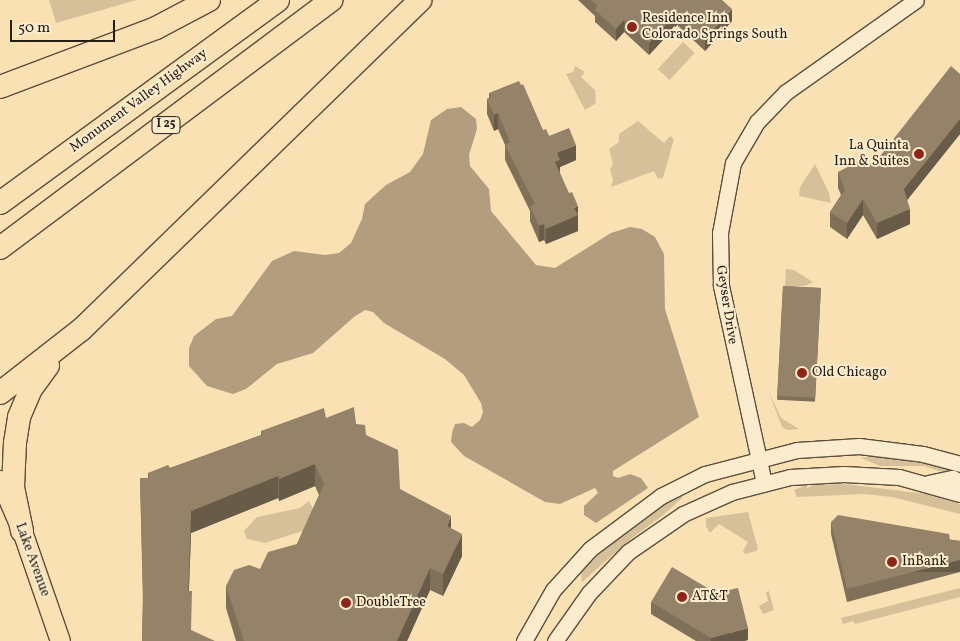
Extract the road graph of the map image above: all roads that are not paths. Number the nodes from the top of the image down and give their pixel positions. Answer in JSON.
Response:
{"nodes":[{"id":1,"x":209,"y":0,"type":"edge"},
{"id":2,"x":278,"y":0,"type":"edge"},
{"id":3,"x":332,"y":0,"type":"edge"},
{"id":4,"x":420,"y":0,"type":"edge"},
{"id":5,"x":916,"y":0,"type":"edge"},
{"id":6,"x":0,"y":87,"type":"edge"},
{"id":7,"x":0,"y":203,"type":"edge"},
{"id":8,"x":0,"y":248,"type":"edge"},
{"id":9,"x":65,"y":345,"type":"junction"},
{"id":10,"x":0,"y":393,"type":"edge"},
{"id":11,"x":758,"y":459,"type":"junction"},
{"id":12,"x":960,"y":464,"type":"edge"},
{"id":13,"x":0,"y":480,"type":"edge"},
{"id":14,"x":960,"y":482,"type":"edge"},
{"id":15,"x":764,"y":483,"type":"junction"},
{"id":16,"x":927,"y":484,"type":"junction"},
{"id":17,"x":960,"y":494,"type":"edge"},
{"id":18,"x":22,"y":531,"type":"junction"},
{"id":19,"x":60,"y":641,"type":"edge"},
{"id":20,"x":524,"y":641,"type":"edge"},
{"id":21,"x":555,"y":641,"type":"edge"}],
"edges":[{"from":1,"to":6,"type":"highway"},
{"from":2,"to":7,"type":"highway","name":"Monument Valley Highway","number":"I 25"},
{"from":3,"to":8,"type":"highway","number":"I 25"},
{"from":4,"to":9,"type":"highway"},
{"from":5,"to":11,"type":"street","name":"Geyser Drive"},
{"from":9,"to":10,"type":"highway"},
{"from":9,"to":18,"type":"highway"},
{"from":11,"to":12,"type":"street"},
{"from":11,"to":15,"type":"street","name":"Geyser Drive"},
{"from":11,"to":20,"type":"street"},
{"from":13,"to":18,"type":"main road","name":"Lake Avenue"},
{"from":14,"to":16,"type":"street"},
{"from":15,"to":16,"type":"street"},
{"from":15,"to":21,"type":"street"},
{"from":16,"to":17,"type":"street"},
{"from":18,"to":19,"type":"main road","name":"Lake Avenue"}]}
